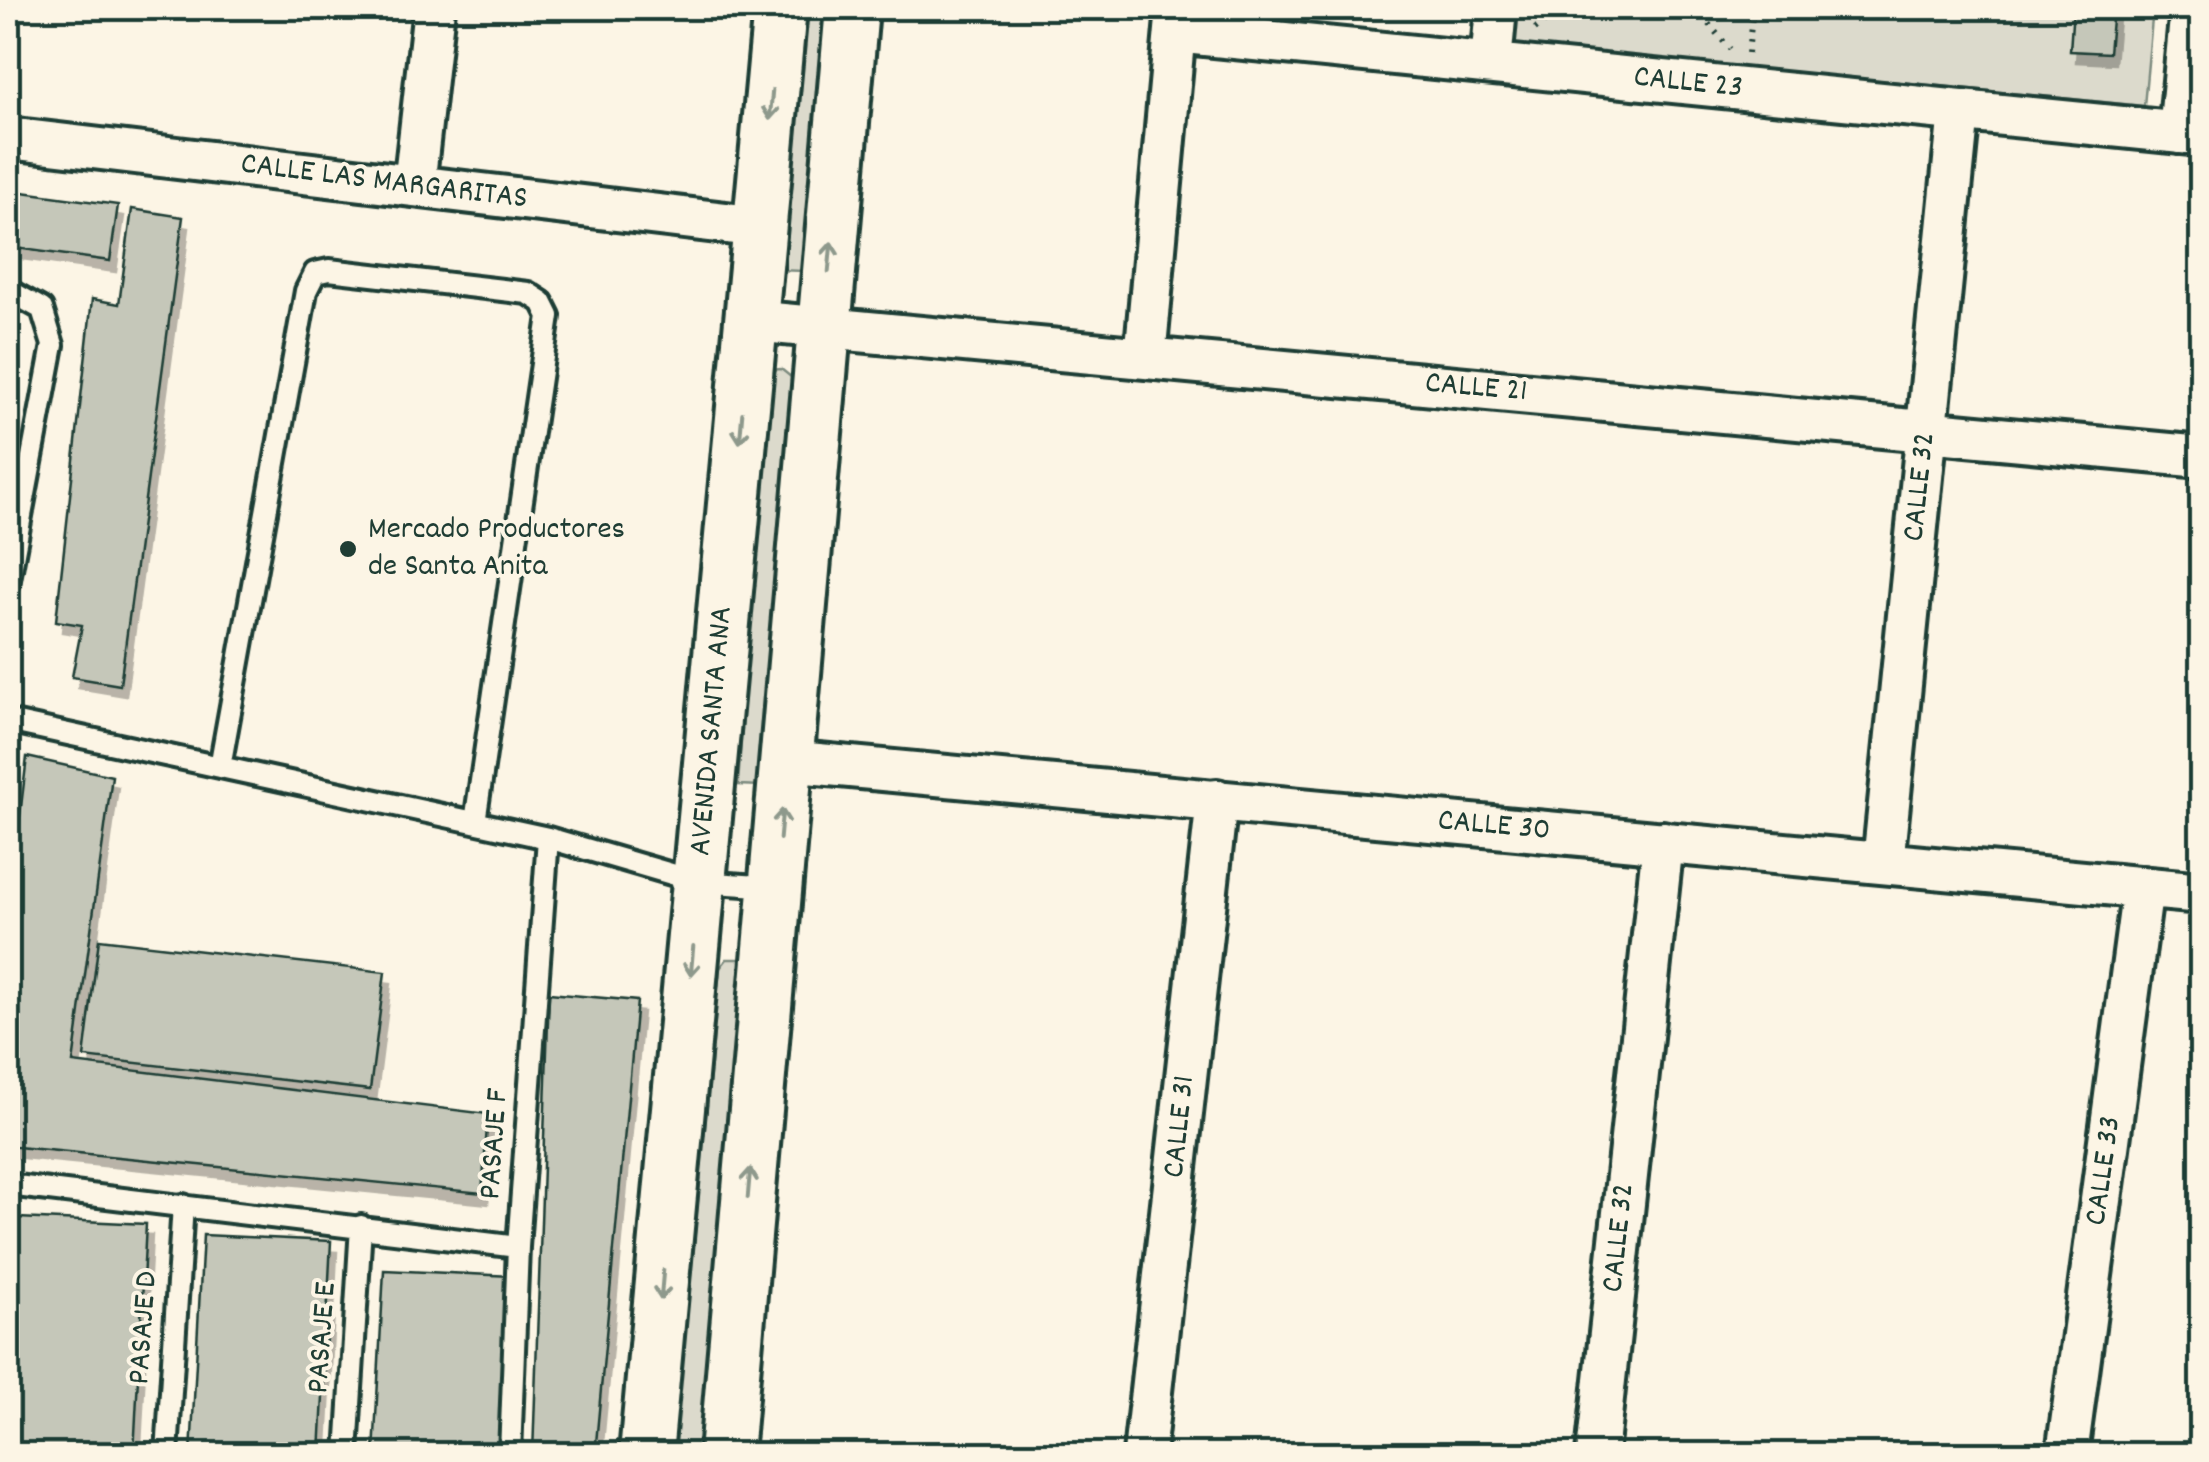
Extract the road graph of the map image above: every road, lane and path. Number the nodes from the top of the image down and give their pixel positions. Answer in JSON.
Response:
{"nodes":[{"id":1,"x":434,"y":8,"type":"edge"},
{"id":2,"x":780,"y":8,"type":"edge"},
{"id":3,"x":852,"y":8,"type":"edge"},
{"id":4,"x":1496,"y":8,"type":"edge"},
{"id":5,"x":1694,"y":8,"type":"edge"},
{"id":6,"x":1753,"y":8,"type":"edge"},
{"id":7,"x":2191,"y":8,"type":"edge"},
{"id":8,"x":1176,"y":20,"type":"edge"},
{"id":9,"x":1736,"y":57,"type":"dead end"},
{"id":10,"x":1491,"y":64,"type":"junction"},
{"id":11,"x":1747,"y":70,"type":"dead end"},
{"id":12,"x":1959,"y":111,"type":"junction"},
{"id":13,"x":2190,"y":134,"type":"edge"},
{"id":14,"x":8,"y":138,"type":"edge"},
{"id":15,"x":414,"y":186,"type":"junction"},
{"id":16,"x":760,"y":227,"type":"junction"},
{"id":17,"x":8,"y":290,"type":"edge"},
{"id":18,"x":751,"y":321,"type":"junction"},
{"id":19,"x":824,"y":328,"type":"junction"},
{"id":20,"x":1145,"y":358,"type":"junction"},
{"id":21,"x":1926,"y":431,"type":"junction"},
{"id":22,"x":2202,"y":457,"type":"edge"},
{"id":23,"x":8,"y":585,"type":"edge"},
{"id":24,"x":8,"y":721,"type":"edge"},
{"id":25,"x":786,"y":761,"type":"junction"},
{"id":26,"x":220,"y":768,"type":"junction"},
{"id":27,"x":1217,"y":800,"type":"junction"},
{"id":28,"x":475,"y":822,"type":"junction"},
{"id":29,"x":548,"y":838,"type":"junction"},
{"id":30,"x":1663,"y":842,"type":"junction"},
{"id":31,"x":1882,"y":863,"type":"junction"},
{"id":32,"x":699,"y":882,"type":"junction"},
{"id":33,"x":775,"y":887,"type":"junction"},
{"id":34,"x":2143,"y":887,"type":"junction"},
{"id":35,"x":2202,"y":893,"type":"edge"},
{"id":36,"x":8,"y":1185,"type":"edge"},
{"id":37,"x":183,"y":1205,"type":"junction"},
{"id":38,"x":361,"y":1226,"type":"junction"},
{"id":39,"x":518,"y":1246,"type":"junction"},
{"id":40,"x":167,"y":1454,"type":"edge"},
{"id":41,"x":347,"y":1454,"type":"edge"},
{"id":42,"x":510,"y":1454,"type":"edge"},
{"id":43,"x":646,"y":1454,"type":"edge"},
{"id":44,"x":726,"y":1454,"type":"edge"},
{"id":45,"x":1144,"y":1454,"type":"edge"},
{"id":46,"x":1596,"y":1454,"type":"edge"},
{"id":47,"x":2067,"y":1454,"type":"edge"}],
"edges":[{"from":1,"to":15,"type":"street"},
{"from":2,"to":16,"type":"street","name":"AVENIDA SANTA ANA","one_way":true},
{"from":19,"to":3,"type":"street","one_way":true},
{"from":4,"to":10,"type":"street"},
{"from":5,"to":9,"type":"path"},
{"from":6,"to":11,"type":"path"},
{"from":7,"to":13,"type":"street"},
{"from":8,"to":10,"type":"street","name":"CALLE 23"},
{"from":8,"to":20,"type":"street","name":"CALLE 23"},
{"from":10,"to":12,"type":"street","name":"CALLE 23"},
{"from":12,"to":13,"type":"street","name":"CALLE 23"},
{"from":12,"to":21,"type":"street","name":"CALLE 32"},
{"from":14,"to":15,"type":"street","name":"CALLE LAS MARGARITAS"},
{"from":15,"to":16,"type":"street","name":"CALLE LAS MARGARITAS"},
{"from":16,"to":18,"type":"street","name":"AVENIDA SANTA ANA"},
{"from":17,"to":23,"type":"lane"},
{"from":18,"to":19,"type":"street","name":"CALLE 21"},
{"from":18,"to":32,"type":"street","name":"AVENIDA SANTA ANA","one_way":true},
{"from":19,"to":20,"type":"street","name":"CALLE 21"},
{"from":19,"to":25,"type":"street"},
{"from":20,"to":21,"type":"street","name":"CALLE 21"},
{"from":21,"to":22,"type":"street","name":"CALLE 21"},
{"from":21,"to":31,"type":"street","name":"CALLE 32"},
{"from":24,"to":26,"type":"lane"},
{"from":25,"to":27,"type":"street","name":"CALLE 30"},
{"from":33,"to":25,"type":"street","one_way":true},
{"from":26,"to":28,"type":"lane"},
{"from":26,"to":28,"type":"lane"},
{"from":27,"to":30,"type":"street","name":"CALLE 30"},
{"from":27,"to":45,"type":"street","name":"CALLE 31"},
{"from":28,"to":29,"type":"lane"},
{"from":29,"to":32,"type":"lane"},
{"from":29,"to":39,"type":"lane","name":"PASAJE F"},
{"from":30,"to":31,"type":"street","name":"CALLE 30"},
{"from":30,"to":46,"type":"street","name":"CALLE 32"},
{"from":31,"to":34,"type":"street","name":"CALLE 30"},
{"from":32,"to":33,"type":"lane"},
{"from":32,"to":43,"type":"street","name":"AVENIDA SANTA ANA","one_way":true},
{"from":44,"to":33,"type":"street","one_way":true},
{"from":34,"to":35,"type":"street","name":"CALLE 30"},
{"from":34,"to":47,"type":"street","name":"CALLE 33"},
{"from":36,"to":37,"type":"lane"},
{"from":37,"to":38,"type":"lane"},
{"from":37,"to":40,"type":"lane","name":"PASAJE D"},
{"from":38,"to":39,"type":"lane"},
{"from":38,"to":41,"type":"lane","name":"PASAJE E"},
{"from":39,"to":42,"type":"lane","name":"PASAJE F"}]}
